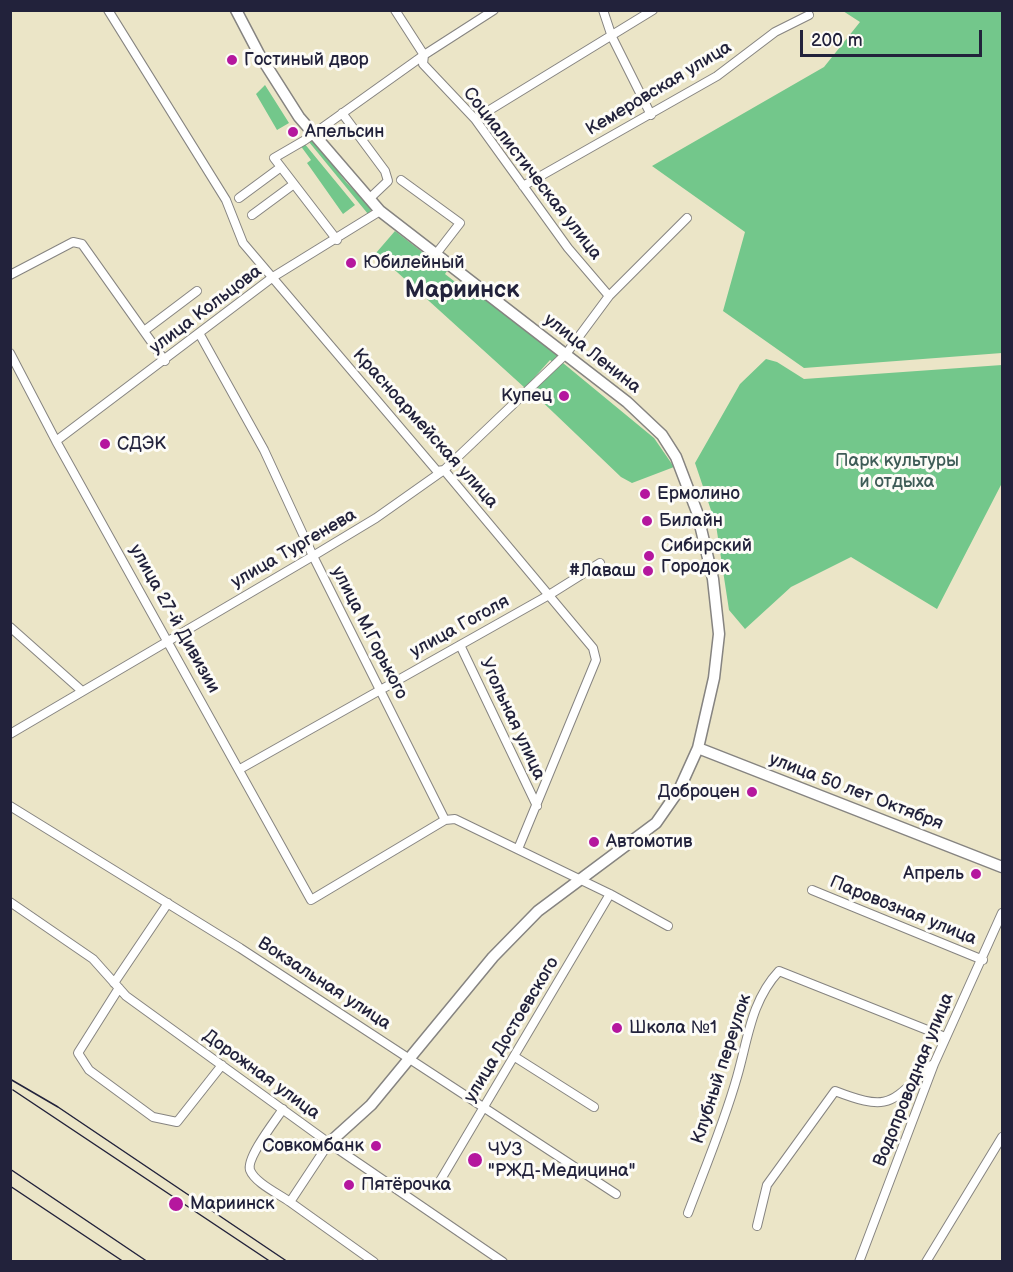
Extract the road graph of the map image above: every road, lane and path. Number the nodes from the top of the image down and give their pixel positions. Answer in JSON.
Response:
{"nodes":[{"id":1,"x":108,"y":10,"type":"edge"},
{"id":2,"x":236,"y":10,"type":"edge"},
{"id":3,"x":395,"y":10,"type":"edge"},
{"id":4,"x":494,"y":10,"type":"edge"},
{"id":5,"x":603,"y":10,"type":"edge"},
{"id":6,"x":653,"y":10,"type":"edge"},
{"id":7,"x":809,"y":15,"type":"dead end"},
{"id":8,"x":612,"y":37,"type":"junction"},
{"id":9,"x":424,"y":55,"type":"junction"},
{"id":10,"x":342,"y":113,"type":"junction"},
{"id":11,"x":651,"y":115,"type":"junction"},
{"id":12,"x":475,"y":119,"type":"junction"},
{"id":13,"x":312,"y":134,"type":"junction"},
{"id":14,"x":281,"y":167,"type":"junction"},
{"id":15,"x":401,"y":180,"type":"dead end"},
{"id":16,"x":294,"y":184,"type":"junction"},
{"id":17,"x":523,"y":186,"type":"junction"},
{"id":18,"x":239,"y":198,"type":"dead end"},
{"id":19,"x":369,"y":199,"type":"junction"},
{"id":20,"x":380,"y":211,"type":"junction"},
{"id":21,"x":252,"y":215,"type":"dead end"},
{"id":22,"x":687,"y":218,"type":"dead end"},
{"id":23,"x":338,"y":240,"type":"junction"},
{"id":24,"x":436,"y":254,"type":"junction"},
{"id":25,"x":10,"y":275,"type":"edge"},
{"id":26,"x":273,"y":277,"type":"junction"},
{"id":27,"x":197,"y":291,"type":"dead end"},
{"id":28,"x":609,"y":296,"type":"junction"},
{"id":29,"x":144,"y":331,"type":"junction"},
{"id":30,"x":199,"y":333,"type":"junction"},
{"id":31,"x":10,"y":354,"type":"edge"},
{"id":32,"x":566,"y":354,"type":"junction"},
{"id":33,"x":165,"y":361,"type":"junction"},
{"id":34,"x":56,"y":441,"type":"junction"},
{"id":35,"x":444,"y":470,"type":"junction"},
{"id":36,"x":313,"y":556,"type":"junction"},
{"id":37,"x":600,"y":563,"type":"dead end"},
{"id":38,"x":549,"y":595,"type":"junction"},
{"id":39,"x":10,"y":627,"type":"edge"},
{"id":40,"x":168,"y":639,"type":"junction"},
{"id":41,"x":460,"y":645,"type":"junction"},
{"id":42,"x":380,"y":687,"type":"junction"},
{"id":43,"x":82,"y":691,"type":"junction"},
{"id":44,"x":10,"y":734,"type":"edge"},
{"id":45,"x":698,"y":748,"type":"junction"},
{"id":46,"x":240,"y":769,"type":"junction"},
{"id":47,"x":10,"y":806,"type":"edge"},
{"id":48,"x":537,"y":806,"type":"junction"},
{"id":49,"x":445,"y":820,"type":"junction"},
{"id":50,"x":518,"y":849,"type":"junction"},
{"id":51,"x":1002,"y":867,"type":"edge"},
{"id":52,"x":581,"y":879,"type":"junction"},
{"id":53,"x":812,"y":890,"type":"dead end"},
{"id":54,"x":610,"y":894,"type":"junction"},
{"id":55,"x":10,"y":902,"type":"edge"},
{"id":56,"x":168,"y":903,"type":"junction"},
{"id":57,"x":1002,"y":913,"type":"edge"},
{"id":58,"x":668,"y":926,"type":"dead end"},
{"id":59,"x":982,"y":960,"type":"junction"},
{"id":60,"x":117,"y":985,"type":"junction"},
{"id":61,"x":945,"y":1037,"type":"junction"},
{"id":62,"x":515,"y":1057,"type":"junction"},
{"id":63,"x":411,"y":1059,"type":"junction"},
{"id":64,"x":934,"y":1064,"type":"junction"},
{"id":65,"x":222,"y":1065,"type":"junction"},
{"id":66,"x":483,"y":1106,"type":"junction"},
{"id":67,"x":594,"y":1107,"type":"dead end"},
{"id":68,"x":283,"y":1109,"type":"junction"},
{"id":69,"x":1002,"y":1137,"type":"edge"},
{"id":70,"x":329,"y":1143,"type":"junction"},
{"id":71,"x":440,"y":1181,"type":"dead end"},
{"id":72,"x":616,"y":1194,"type":"dead end"},
{"id":73,"x":290,"y":1202,"type":"junction"},
{"id":74,"x":688,"y":1213,"type":"dead end"},
{"id":75,"x":757,"y":1227,"type":"dead end"},
{"id":76,"x":374,"y":1262,"type":"edge"},
{"id":77,"x":503,"y":1262,"type":"edge"},
{"id":78,"x":859,"y":1262,"type":"edge"},
{"id":79,"x":926,"y":1262,"type":"edge"}],
"edges":[{"from":1,"to":26,"type":"street","name":"Красноармейская улица"},
{"from":2,"to":13,"type":"main road","name":"улица Ленина"},
{"from":3,"to":9,"type":"street","name":"Социалистическая улица"},
{"from":4,"to":9,"type":"street"},
{"from":5,"to":8,"type":"street"},
{"from":6,"to":8,"type":"street"},
{"from":7,"to":11,"type":"street","name":"Кемеровская улица"},
{"from":8,"to":11,"type":"street"},
{"from":8,"to":12,"type":"street"},
{"from":9,"to":10,"type":"street"},
{"from":9,"to":12,"type":"street","name":"Социалистическая улица"},
{"from":10,"to":13,"type":"street"},
{"from":10,"to":19,"type":"street"},
{"from":11,"to":17,"type":"street","name":"Кемеровская улица"},
{"from":12,"to":17,"type":"street","name":"Социалистическая улица"},
{"from":13,"to":14,"type":"street"},
{"from":13,"to":19,"type":"main road","name":"улица Ленина"},
{"from":14,"to":16,"type":"street"},
{"from":14,"to":18,"type":"street"},
{"from":15,"to":24,"type":"street"},
{"from":16,"to":21,"type":"street"},
{"from":16,"to":23,"type":"street"},
{"from":17,"to":28,"type":"street","name":"Социалистическая улица"},
{"from":19,"to":20,"type":"main road","name":"улица Ленина"},
{"from":20,"to":23,"type":"street","name":"улица Кольцова"},
{"from":20,"to":24,"type":"main road","name":"улица Ленина"},
{"from":22,"to":28,"type":"street","name":"улица Тургенева"},
{"from":23,"to":26,"type":"street","name":"улица Кольцова"},
{"from":24,"to":32,"type":"main road","name":"улица Ленина"},
{"from":25,"to":29,"type":"street"},
{"from":26,"to":30,"type":"street","name":"улица Кольцова"},
{"from":26,"to":35,"type":"street","name":"Красноармейская улица"},
{"from":27,"to":29,"type":"street"},
{"from":28,"to":32,"type":"street","name":"улица Тургенева"},
{"from":29,"to":33,"type":"street"},
{"from":30,"to":33,"type":"street","name":"улица Кольцова"},
{"from":30,"to":36,"type":"street","name":"улица М.Горького"},
{"from":31,"to":34,"type":"street","name":"улица 27-й Дивизии"},
{"from":32,"to":35,"type":"street","name":"улица Тургенева"},
{"from":32,"to":45,"type":"main road","name":"улица Ленина"},
{"from":33,"to":34,"type":"street","name":"улица Кольцова"},
{"from":34,"to":40,"type":"street","name":"улица 27-й Дивизии"},
{"from":35,"to":36,"type":"street","name":"улица Тургенева"},
{"from":35,"to":38,"type":"street","name":"Красноармейская улица"},
{"from":36,"to":40,"type":"street","name":"улица Тургенева"},
{"from":36,"to":42,"type":"street","name":"улица М.Горького"},
{"from":37,"to":38,"type":"street","name":"улица Гоголя"},
{"from":38,"to":41,"type":"street","name":"улица Гоголя"},
{"from":38,"to":48,"type":"street","name":"Красноармейская улица"},
{"from":39,"to":43,"type":"street"},
{"from":40,"to":43,"type":"street","name":"улица Тургенева"},
{"from":40,"to":46,"type":"street","name":"улица 27-й Дивизии"},
{"from":41,"to":42,"type":"street","name":"улица Гоголя"},
{"from":41,"to":48,"type":"street","name":"Угольная улица"},
{"from":42,"to":46,"type":"street","name":"улица Гоголя"},
{"from":42,"to":49,"type":"street","name":"улица М.Горького"},
{"from":43,"to":44,"type":"street","name":"улица Тургенева"},
{"from":45,"to":51,"type":"main road","name":"улица 50 лет Октября"},
{"from":45,"to":52,"type":"main road","name":"улица Ленина"},
{"from":46,"to":49,"type":"street","name":"улица 27-й Дивизии"},
{"from":47,"to":56,"type":"street","name":"Вокзальная улица"},
{"from":48,"to":50,"type":"street","name":"Красноармейская улица"},
{"from":49,"to":50,"type":"street"},
{"from":50,"to":52,"type":"street"},
{"from":52,"to":54,"type":"street"},
{"from":52,"to":63,"type":"main road","name":"улица Ленина"},
{"from":53,"to":59,"type":"street","name":"Паровозная улица"},
{"from":54,"to":58,"type":"street"},
{"from":54,"to":62,"type":"street","name":"улица Достоевского"},
{"from":55,"to":60,"type":"street","name":"Дорожная улица"},
{"from":56,"to":60,"type":"street"},
{"from":56,"to":63,"type":"street","name":"Вокзальная улица"},
{"from":57,"to":59,"type":"street","name":"Водопроводная улица"},
{"from":59,"to":61,"type":"street","name":"Водопроводная улица"},
{"from":60,"to":65,"type":"street","name":"Дорожная улица"},
{"from":60,"to":65,"type":"street"},
{"from":61,"to":64,"type":"street","name":"Водопроводная улица"},
{"from":61,"to":74,"type":"street","name":"Клубный переулок"},
{"from":62,"to":66,"type":"street","name":"улица Достоевского"},
{"from":62,"to":67,"type":"street"},
{"from":63,"to":66,"type":"street","name":"Вокзальная улица"},
{"from":63,"to":70,"type":"main road","name":"улица Ленина"},
{"from":64,"to":75,"type":"street"},
{"from":64,"to":78,"type":"street","name":"Водопроводная улица"},
{"from":65,"to":68,"type":"street","name":"Дорожная улица"},
{"from":66,"to":71,"type":"street","name":"улица Достоевского"},
{"from":66,"to":72,"type":"street","name":"Вокзальная улица"},
{"from":68,"to":70,"type":"street","name":"Дорожная улица"},
{"from":68,"to":73,"type":"street"},
{"from":69,"to":79,"type":"street"},
{"from":70,"to":73,"type":"street"},
{"from":70,"to":77,"type":"street","name":"Дорожная улица"},
{"from":73,"to":76,"type":"street"}]}
